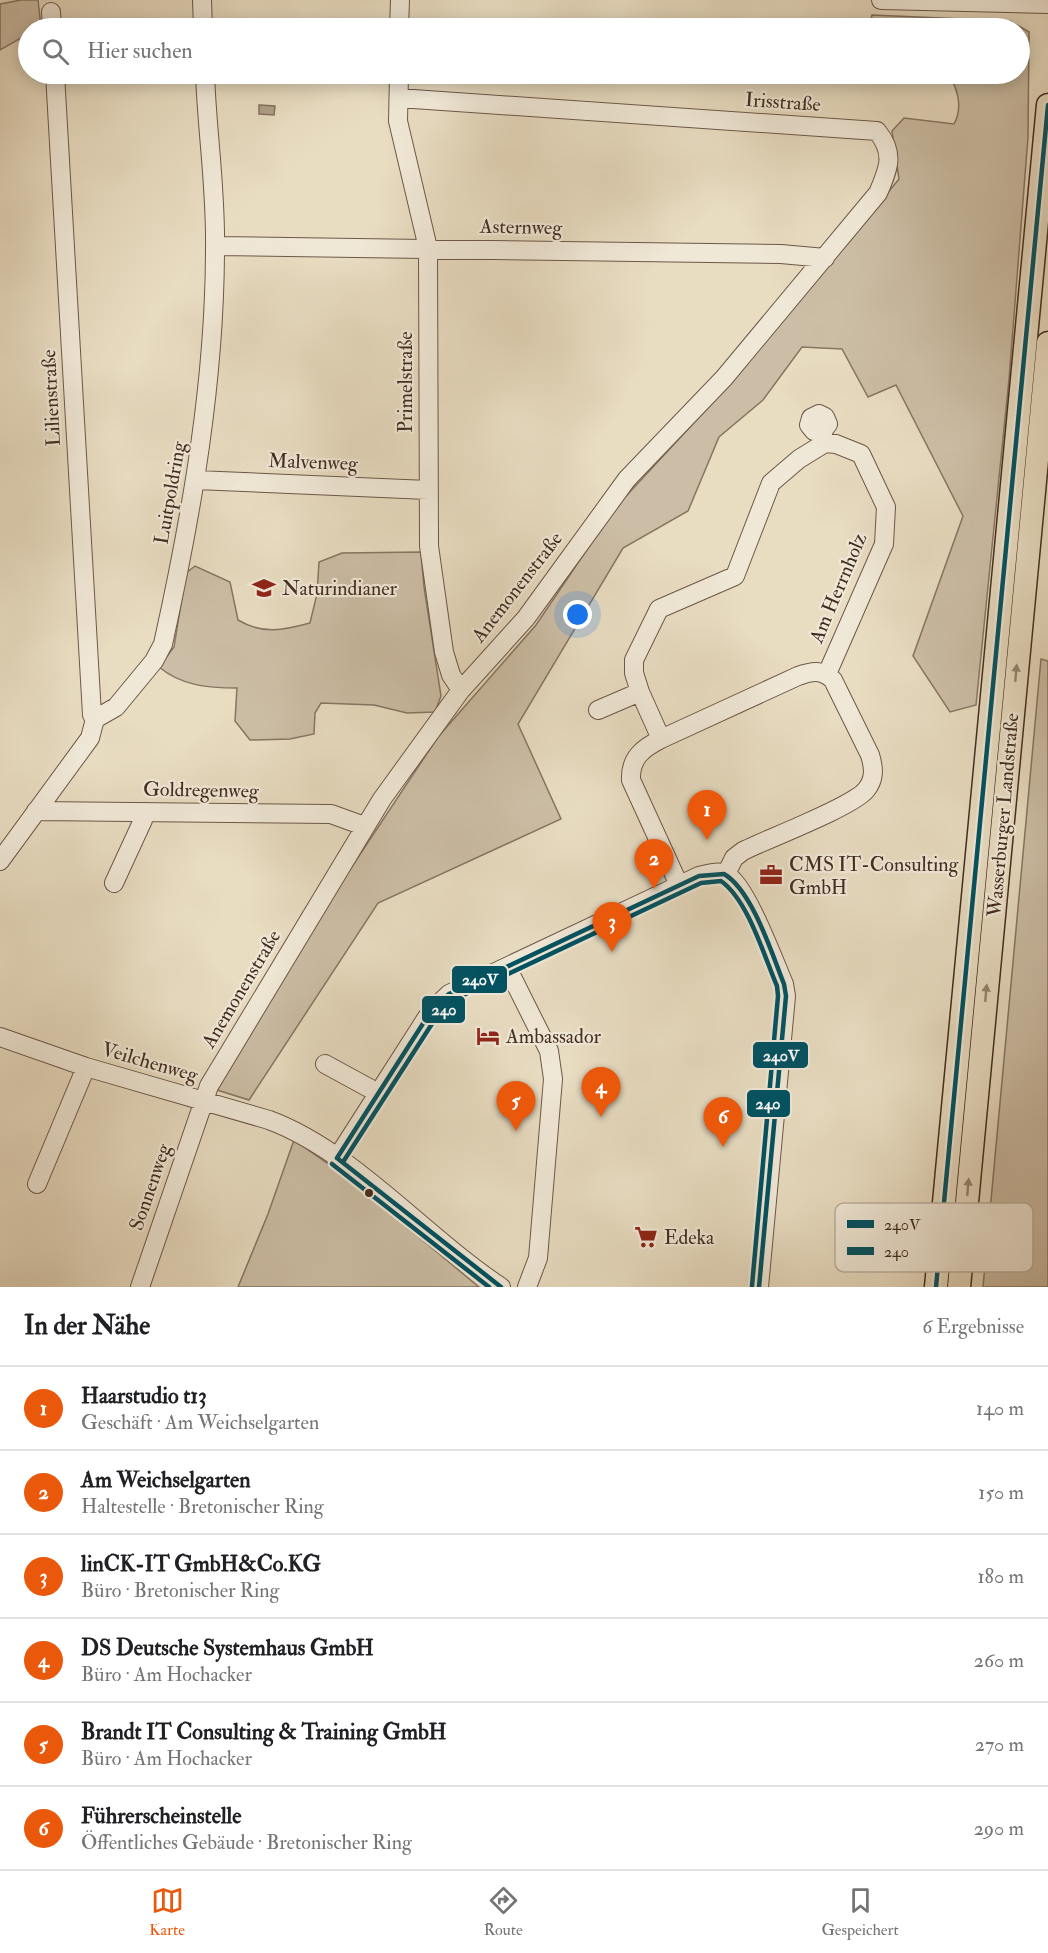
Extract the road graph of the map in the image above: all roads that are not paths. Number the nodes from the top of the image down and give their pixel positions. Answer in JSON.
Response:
{"nodes":[{"id":1,"x":202,"y":0,"type":"edge"},
{"id":2,"x":400,"y":0,"type":"edge"},
{"id":3,"x":881,"y":0,"type":"edge"},
{"id":4,"x":1048,"y":4,"type":"edge"},
{"id":5,"x":203,"y":18,"type":"edge"},
{"id":6,"x":399,"y":18,"type":"edge"},
{"id":7,"x":56,"y":84,"type":"edge"},
{"id":8,"x":206,"y":84,"type":"edge"},
{"id":9,"x":399,"y":84,"type":"edge"},
{"id":10,"x":399,"y":98,"type":"junction"},
{"id":11,"x":1048,"y":105,"type":"edge"},
{"id":12,"x":877,"y":130,"type":"joint"},
{"id":13,"x":215,"y":246,"type":"junction"},
{"id":14,"x":428,"y":248,"type":"junction"},
{"id":15,"x":825,"y":258,"type":"junction"},
{"id":16,"x":1048,"y":343,"type":"edge"},
{"id":17,"x":196,"y":480,"type":"junction"},
{"id":18,"x":428,"y":490,"type":"junction"},
{"id":19,"x":826,"y":674,"type":"junction"},
{"id":20,"x":461,"y":690,"type":"junction"},
{"id":21,"x":640,"y":692,"type":"junction"},
{"id":22,"x":598,"y":710,"type":"dead end"},
{"id":23,"x":95,"y":719,"type":"junction"},
{"id":24,"x":661,"y":739,"type":"junction"},
{"id":25,"x":36,"y":810,"type":"junction"},
{"id":26,"x":144,"y":812,"type":"junction"},
{"id":27,"x":364,"y":826,"type":"junction"},
{"id":28,"x":0,"y":861,"type":"edge"},
{"id":29,"x":726,"y":874,"type":"junction"},
{"id":30,"x":114,"y":883,"type":"dead end"},
{"id":31,"x":679,"y":885,"type":"junction"},
{"id":32,"x":507,"y":967,"type":"junction"},
{"id":33,"x":0,"y":1037,"type":"edge"},
{"id":34,"x":325,"y":1064,"type":"dead end"},
{"id":35,"x":86,"y":1067,"type":"junction"},
{"id":36,"x":380,"y":1094,"type":"junction"},
{"id":37,"x":203,"y":1101,"type":"junction"},
{"id":38,"x":337,"y":1158,"type":"junction"},
{"id":39,"x":37,"y":1184,"type":"dead end"},
{"id":40,"x":944,"y":1203,"type":"edge"},
{"id":41,"x":967,"y":1203,"type":"edge"},
{"id":42,"x":937,"y":1272,"type":"edge"},
{"id":43,"x":960,"y":1272,"type":"edge"},
{"id":44,"x":140,"y":1287,"type":"edge"},
{"id":45,"x":501,"y":1287,"type":"edge"},
{"id":46,"x":527,"y":1287,"type":"edge"},
{"id":47,"x":759,"y":1287,"type":"edge"},
{"id":48,"x":936,"y":1287,"type":"edge"},
{"id":49,"x":959,"y":1287,"type":"edge"}],
"edges":[{"from":1,"to":5,"type":"street"},
{"from":2,"to":6,"type":"street"},
{"from":3,"to":4,"type":"street"},
{"from":7,"to":23,"type":"street","name":"Lilienstraße"},
{"from":8,"to":13,"type":"street","name":"Luitpoldring"},
{"from":9,"to":10,"type":"street","name":"Primelstraße"},
{"from":10,"to":12,"type":"street","name":"Irisstraße"},
{"from":10,"to":14,"type":"street","name":"Primelstraße"},
{"from":11,"to":40,"type":"main road","name":"Wasserburger Landstraße"},
{"from":12,"to":15,"type":"street","name":"Anemonenstraße"},
{"from":13,"to":14,"type":"street","name":"Asternweg"},
{"from":13,"to":17,"type":"street","name":"Luitpoldring"},
{"from":14,"to":15,"type":"street","name":"Asternweg"},
{"from":14,"to":18,"type":"street","name":"Primelstraße"},
{"from":15,"to":20,"type":"street","name":"Anemonenstraße"},
{"from":41,"to":16,"type":"main road","name":"Wasserburger Landstraße","one_way":true},
{"from":17,"to":18,"type":"street","name":"Malvenweg"},
{"from":17,"to":23,"type":"street","name":"Luitpoldring"},
{"from":18,"to":20,"type":"street","name":"Primelstraße"},
{"from":19,"to":21,"type":"street","name":"Am Herrnholz"},
{"from":19,"to":24,"type":"street"},
{"from":19,"to":29,"type":"street"},
{"from":20,"to":27,"type":"street","name":"Anemonenstraße"},
{"from":21,"to":22,"type":"street"},
{"from":21,"to":24,"type":"street","name":"Am Herrnholz"},
{"from":23,"to":25,"type":"street"},
{"from":24,"to":31,"type":"street"},
{"from":25,"to":26,"type":"street","name":"Goldregenweg"},
{"from":25,"to":28,"type":"street"},
{"from":26,"to":27,"type":"street","name":"Goldregenweg"},
{"from":26,"to":30,"type":"street"},
{"from":27,"to":37,"type":"street","name":"Anemonenstraße"},
{"from":29,"to":31,"type":"street"},
{"from":29,"to":47,"type":"street"},
{"from":31,"to":32,"type":"street"},
{"from":32,"to":36,"type":"street"},
{"from":32,"to":46,"type":"street"},
{"from":33,"to":35,"type":"street","name":"Veilchenweg"},
{"from":34,"to":36,"type":"street"},
{"from":35,"to":37,"type":"street","name":"Veilchenweg"},
{"from":35,"to":39,"type":"street","name":"Veilchenweg"},
{"from":36,"to":38,"type":"street"},
{"from":37,"to":38,"type":"street","name":"Veilchenweg"},
{"from":37,"to":44,"type":"street","name":"Sonnenweg"},
{"from":38,"to":45,"type":"street","name":"Veilchenweg"},
{"from":42,"to":48,"type":"main road","name":"Wasserburger Landstraße"},
{"from":49,"to":43,"type":"main road","name":"Wasserburger Landstraße","one_way":true}]}
